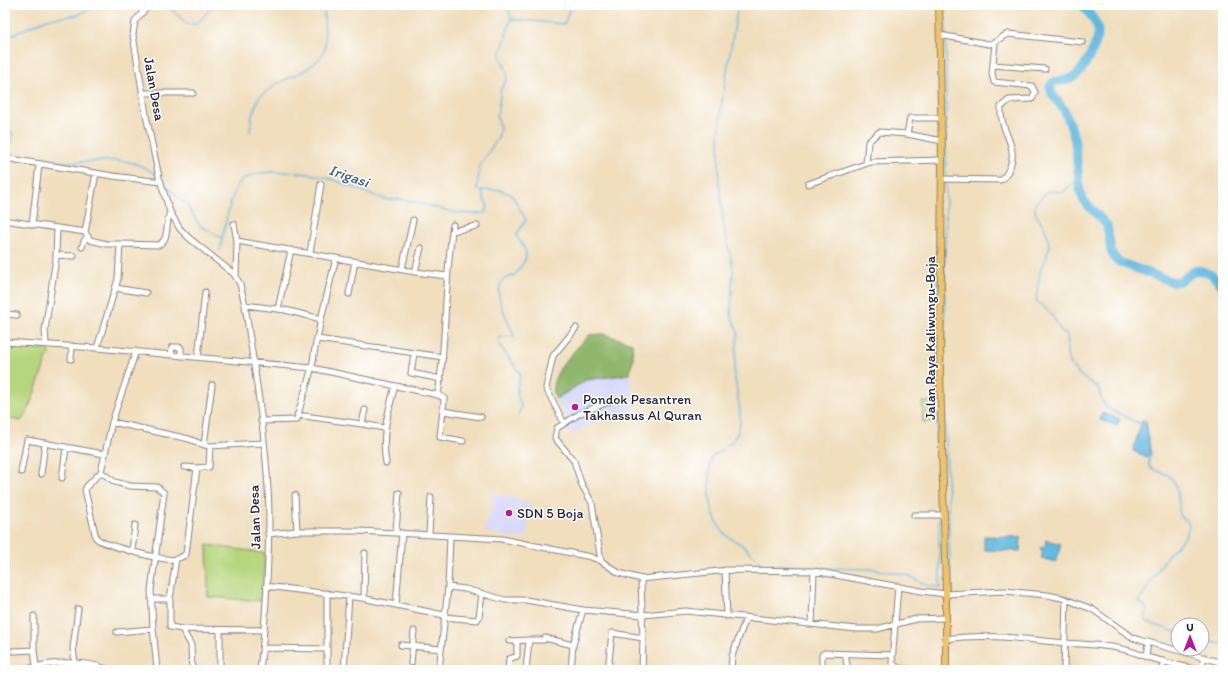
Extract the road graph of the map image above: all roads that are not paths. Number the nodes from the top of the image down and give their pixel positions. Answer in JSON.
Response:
{"nodes":[{"id":1,"x":149,"y":5,"type":"edge"},
{"id":2,"x":939,"y":5,"type":"edge"},
{"id":3,"x":942,"y":36,"type":"junction"},
{"id":4,"x":1082,"y":42,"type":"dead end"},
{"id":5,"x":995,"y":43,"type":"junction"},
{"id":6,"x":993,"y":65,"type":"junction"},
{"id":7,"x":1045,"y":69,"type":"dead end"},
{"id":8,"x":142,"y":93,"type":"junction"},
{"id":9,"x":193,"y":93,"type":"dead end"},
{"id":10,"x":940,"y":118,"type":"junction"},
{"id":11,"x":907,"y":134,"type":"junction"},
{"id":12,"x":941,"y":141,"type":"junction"},
{"id":13,"x":5,"y":158,"type":"edge"},
{"id":14,"x":940,"y":160,"type":"junction"},
{"id":15,"x":866,"y":162,"type":"junction"},
{"id":16,"x":39,"y":165,"type":"junction"},
{"id":17,"x":96,"y":173,"type":"junction"},
{"id":18,"x":160,"y":179,"type":"junction"},
{"id":19,"x":945,"y":179,"type":"junction"},
{"id":20,"x":321,"y":184,"type":"dead end"},
{"id":21,"x":808,"y":184,"type":"dead end"},
{"id":22,"x":170,"y":212,"type":"junction"},
{"id":23,"x":413,"y":220,"type":"dead end"},
{"id":24,"x":10,"y":221,"type":"dead end"},
{"id":25,"x":234,"y":224,"type":"dead end"},
{"id":26,"x":32,"y":226,"type":"junction"},
{"id":27,"x":477,"y":226,"type":"dead end"},
{"id":28,"x":57,"y":228,"type":"junction"},
{"id":29,"x":86,"y":235,"type":"junction"},
{"id":30,"x":237,"y":241,"type":"junction"},
{"id":31,"x":120,"y":244,"type":"junction"},
{"id":32,"x":82,"y":247,"type":"dead end"},
{"id":33,"x":422,"y":248,"type":"dead end"},
{"id":34,"x":291,"y":250,"type":"junction"},
{"id":35,"x":310,"y":253,"type":"junction"},
{"id":36,"x":56,"y":255,"type":"junction"},
{"id":37,"x":74,"y":256,"type":"dead end"},
{"id":38,"x":336,"y":258,"type":"junction"},
{"id":39,"x":356,"y":261,"type":"junction"},
{"id":40,"x":402,"y":270,"type":"junction"},
{"id":41,"x":415,"y":272,"type":"junction"},
{"id":42,"x":447,"y":276,"type":"junction"},
{"id":43,"x":236,"y":277,"type":"junction"},
{"id":44,"x":115,"y":288,"type":"junction"},
{"id":45,"x":205,"y":292,"type":"dead end"},
{"id":46,"x":146,"y":293,"type":"dead end"},
{"id":47,"x":349,"y":294,"type":"dead end"},
{"id":48,"x":245,"y":305,"type":"junction"},
{"id":49,"x":278,"y":309,"type":"junction"},
{"id":50,"x":5,"y":314,"type":"edge"},
{"id":51,"x":17,"y":315,"type":"dead end"},
{"id":52,"x":321,"y":319,"type":"junction"},
{"id":53,"x":576,"y":328,"type":"dead end"},
{"id":54,"x":317,"y":339,"type":"junction"},
{"id":55,"x":5,"y":342,"type":"edge"},
{"id":56,"x":46,"y":344,"type":"junction"},
{"id":57,"x":72,"y":346,"type":"junction"},
{"id":58,"x":97,"y":348,"type":"junction"},
{"id":59,"x":136,"y":351,"type":"junction"},
{"id":60,"x":414,"y":354,"type":"junction"},
{"id":61,"x":170,"y":355,"type":"junction"},
{"id":62,"x":181,"y":356,"type":"junction"},
{"id":63,"x":198,"y":357,"type":"junction"},
{"id":64,"x":443,"y":357,"type":"junction"},
{"id":65,"x":71,"y":359,"type":"dead end"},
{"id":66,"x":254,"y":364,"type":"junction"},
{"id":67,"x":312,"y":368,"type":"junction"},
{"id":68,"x":441,"y":379,"type":"junction"},
{"id":69,"x":212,"y":385,"type":"dead end"},
{"id":70,"x":395,"y":386,"type":"junction"},
{"id":71,"x":438,"y":395,"type":"junction"},
{"id":72,"x":613,"y":400,"type":"dead end"},
{"id":73,"x":365,"y":410,"type":"dead end"},
{"id":74,"x":443,"y":411,"type":"junction"},
{"id":75,"x":297,"y":415,"type":"junction"},
{"id":76,"x":481,"y":417,"type":"dead end"},
{"id":77,"x":260,"y":421,"type":"junction"},
{"id":78,"x":112,"y":422,"type":"junction"},
{"id":79,"x":564,"y":423,"type":"junction"},
{"id":80,"x":362,"y":424,"type":"junction"},
{"id":81,"x":384,"y":428,"type":"junction"},
{"id":82,"x":463,"y":441,"type":"dead end"},
{"id":83,"x":263,"y":443,"type":"junction"},
{"id":84,"x":45,"y":444,"type":"junction"},
{"id":85,"x":204,"y":445,"type":"junction"},
{"id":86,"x":210,"y":446,"type":"junction"},
{"id":87,"x":66,"y":448,"type":"junction"},
{"id":88,"x":104,"y":454,"type":"junction"},
{"id":89,"x":386,"y":463,"type":"dead end"},
{"id":90,"x":184,"y":467,"type":"dead end"},
{"id":91,"x":197,"y":468,"type":"junction"},
{"id":92,"x":21,"y":472,"type":"dead end"},
{"id":93,"x":101,"y":472,"type":"junction"},
{"id":94,"x":41,"y":474,"type":"dead end"},
{"id":95,"x":62,"y":478,"type":"dead end"},
{"id":96,"x":399,"y":493,"type":"dead end"},
{"id":97,"x":295,"y":495,"type":"dead end"},
{"id":98,"x":431,"y":497,"type":"dead end"},
{"id":99,"x":914,"y":515,"type":"dead end"},
{"id":100,"x":944,"y":515,"type":"junction"},
{"id":101,"x":134,"y":525,"type":"dead end"},
{"id":102,"x":297,"y":531,"type":"junction"},
{"id":103,"x":399,"y":532,"type":"junction"},
{"id":104,"x":268,"y":534,"type":"junction"},
{"id":105,"x":429,"y":534,"type":"junction"},
{"id":106,"x":450,"y":536,"type":"junction"},
{"id":107,"x":132,"y":551,"type":"junction"},
{"id":108,"x":365,"y":553,"type":"dead end"},
{"id":109,"x":156,"y":557,"type":"junction"},
{"id":110,"x":176,"y":559,"type":"junction"},
{"id":111,"x":601,"y":561,"type":"junction"},
{"id":112,"x":725,"y":570,"type":"junction"},
{"id":113,"x":814,"y":571,"type":"junction"},
{"id":114,"x":641,"y":578,"type":"junction"},
{"id":115,"x":266,"y":586,"type":"junction"},
{"id":116,"x":898,"y":586,"type":"junction"},
{"id":117,"x":448,"y":587,"type":"junction"},
{"id":118,"x":327,"y":593,"type":"junction"},
{"id":119,"x":482,"y":594,"type":"junction"},
{"id":120,"x":946,"y":594,"type":"junction"},
{"id":121,"x":349,"y":596,"type":"junction"},
{"id":122,"x":170,"y":598,"type":"junction"},
{"id":123,"x":364,"y":598,"type":"junction"},
{"id":124,"x":152,"y":599,"type":"junction"},
{"id":125,"x":1066,"y":599,"type":"junction"},
{"id":126,"x":396,"y":605,"type":"junction"},
{"id":127,"x":78,"y":609,"type":"dead end"},
{"id":128,"x":583,"y":610,"type":"junction"},
{"id":129,"x":643,"y":615,"type":"junction"},
{"id":130,"x":34,"y":616,"type":"dead end"},
{"id":131,"x":444,"y":616,"type":"junction"},
{"id":132,"x":727,"y":616,"type":"junction"},
{"id":133,"x":746,"y":618,"type":"junction"},
{"id":134,"x":945,"y":618,"type":"junction"},
{"id":135,"x":812,"y":624,"type":"junction"},
{"id":136,"x":894,"y":624,"type":"junction"},
{"id":137,"x":153,"y":629,"type":"junction"},
{"id":138,"x":182,"y":629,"type":"junction"},
{"id":139,"x":220,"y":630,"type":"junction"},
{"id":140,"x":263,"y":630,"type":"junction"},
{"id":141,"x":414,"y":631,"type":"dead end"},
{"id":142,"x":117,"y":632,"type":"dead end"},
{"id":143,"x":643,"y":638,"type":"junction"},
{"id":144,"x":945,"y":639,"type":"junction"},
{"id":145,"x":529,"y":640,"type":"junction"},
{"id":146,"x":509,"y":641,"type":"dead end"},
{"id":147,"x":517,"y":641,"type":"junction"},
{"id":148,"x":1065,"y":642,"type":"junction"},
{"id":149,"x":1148,"y":643,"type":"junction"},
{"id":150,"x":401,"y":645,"type":"dead end"},
{"id":151,"x":573,"y":645,"type":"junction"},
{"id":152,"x":412,"y":646,"type":"junction"},
{"id":153,"x":263,"y":648,"type":"junction"},
{"id":154,"x":441,"y":648,"type":"junction"},
{"id":155,"x":1170,"y":648,"type":"edge"},
{"id":156,"x":327,"y":649,"type":"junction"},
{"id":157,"x":34,"y":650,"type":"junction"},
{"id":158,"x":13,"y":651,"type":"dead end"},
{"id":159,"x":845,"y":654,"type":"junction"},
{"id":160,"x":892,"y":655,"type":"junction"},
{"id":161,"x":1146,"y":657,"type":"junction"},
{"id":162,"x":1204,"y":657,"type":"joint"},
{"id":163,"x":1163,"y":661,"type":"junction"},
{"id":164,"x":1223,"y":662,"type":"edge"},
{"id":165,"x":75,"y":663,"type":"junction"},
{"id":166,"x":411,"y":663,"type":"dead end"},
{"id":167,"x":36,"y":666,"type":"junction"},
{"id":168,"x":899,"y":669,"type":"edge"},
{"id":169,"x":22,"y":670,"type":"edge"},
{"id":170,"x":76,"y":670,"type":"edge"},
{"id":171,"x":110,"y":670,"type":"edge"},
{"id":172,"x":157,"y":670,"type":"edge"},
{"id":173,"x":192,"y":670,"type":"edge"},
{"id":174,"x":220,"y":670,"type":"edge"},
{"id":175,"x":260,"y":670,"type":"edge"},
{"id":176,"x":327,"y":670,"type":"edge"},
{"id":177,"x":344,"y":670,"type":"edge"},
{"id":178,"x":439,"y":670,"type":"edge"},
{"id":179,"x":508,"y":670,"type":"edge"},
{"id":180,"x":526,"y":670,"type":"edge"},
{"id":181,"x":571,"y":670,"type":"edge"},
{"id":182,"x":608,"y":670,"type":"edge"},
{"id":183,"x":642,"y":670,"type":"edge"},
{"id":184,"x":731,"y":670,"type":"edge"},
{"id":185,"x":822,"y":670,"type":"edge"},
{"id":186,"x":848,"y":670,"type":"edge"},
{"id":187,"x":912,"y":670,"type":"edge"},
{"id":188,"x":946,"y":670,"type":"edge"},
{"id":189,"x":1064,"y":670,"type":"edge"},
{"id":190,"x":1162,"y":670,"type":"edge"},
{"id":191,"x":1195,"y":670,"type":"edge"},
{"id":192,"x":1201,"y":670,"type":"edge"}],
"edges":[{"from":1,"to":8,"type":"street","name":"Jalan Desa"},
{"from":2,"to":3,"type":"main road","name":"Jalan Raya Kaliwungu-Boja"},
{"from":3,"to":5,"type":"street"},
{"from":3,"to":10,"type":"main road","name":"Jalan Raya Kaliwungu-Boja"},
{"from":4,"to":5,"type":"street"},
{"from":5,"to":6,"type":"street"},
{"from":6,"to":7,"type":"street"},
{"from":6,"to":19,"type":"street"},
{"from":8,"to":9,"type":"street"},
{"from":8,"to":18,"type":"street","name":"Jalan Desa"},
{"from":10,"to":11,"type":"street"},
{"from":10,"to":12,"type":"main road","name":"Jalan Raya Kaliwungu-Boja"},
{"from":11,"to":12,"type":"street"},
{"from":11,"to":15,"type":"street"},
{"from":12,"to":14,"type":"main road","name":"Jalan Raya Kaliwungu-Boja"},
{"from":13,"to":16,"type":"street"},
{"from":14,"to":15,"type":"street"},
{"from":14,"to":19,"type":"main road","name":"Jalan Raya Kaliwungu-Boja"},
{"from":15,"to":21,"type":"street"},
{"from":16,"to":17,"type":"street"},
{"from":16,"to":26,"type":"street"},
{"from":17,"to":18,"type":"street"},
{"from":17,"to":29,"type":"street"},
{"from":18,"to":22,"type":"street","name":"Jalan Desa"},
{"from":19,"to":100,"type":"main road","name":"Jalan Raya Kaliwungu-Boja"},
{"from":20,"to":35,"type":"street"},
{"from":22,"to":31,"type":"street","name":"Jalan Desa"},
{"from":22,"to":43,"type":"street","name":"Jalan Desa"},
{"from":23,"to":40,"type":"street"},
{"from":24,"to":26,"type":"street"},
{"from":25,"to":30,"type":"street","name":"Jalan Desa"},
{"from":26,"to":28,"type":"street"},
{"from":27,"to":42,"type":"street"},
{"from":28,"to":29,"type":"street"},
{"from":28,"to":36,"type":"street"},
{"from":29,"to":31,"type":"street"},
{"from":29,"to":32,"type":"street"},
{"from":30,"to":34,"type":"street"},
{"from":30,"to":43,"type":"street","name":"Jalan Desa"},
{"from":31,"to":44,"type":"street"},
{"from":33,"to":41,"type":"street"},
{"from":34,"to":35,"type":"street"},
{"from":34,"to":49,"type":"street"},
{"from":35,"to":38,"type":"street"},
{"from":36,"to":37,"type":"street"},
{"from":36,"to":56,"type":"street"},
{"from":38,"to":39,"type":"street"},
{"from":38,"to":52,"type":"street"},
{"from":39,"to":40,"type":"street"},
{"from":39,"to":47,"type":"street"},
{"from":40,"to":41,"type":"street"},
{"from":41,"to":42,"type":"street"},
{"from":42,"to":64,"type":"street"},
{"from":43,"to":48,"type":"street","name":"Jalan Desa"},
{"from":44,"to":46,"type":"street"},
{"from":44,"to":58,"type":"street"},
{"from":45,"to":63,"type":"street"},
{"from":48,"to":49,"type":"street"},
{"from":48,"to":66,"type":"street","name":"Jalan Desa"},
{"from":49,"to":52,"type":"street"},
{"from":50,"to":51,"type":"street"},
{"from":52,"to":54,"type":"street"},
{"from":53,"to":79,"type":"street"},
{"from":54,"to":60,"type":"street"},
{"from":54,"to":67,"type":"street"},
{"from":55,"to":56,"type":"street"},
{"from":56,"to":57,"type":"street"},
{"from":57,"to":58,"type":"street"},
{"from":57,"to":65,"type":"street"},
{"from":58,"to":59,"type":"street"},
{"from":59,"to":61,"type":"street"},
{"from":59,"to":78,"type":"street"},
{"from":60,"to":64,"type":"street"},
{"from":60,"to":68,"type":"street"},
{"from":61,"to":62,"type":"street"},
{"from":61,"to":62,"type":"street"},
{"from":62,"to":63,"type":"street"},
{"from":63,"to":66,"type":"street"},
{"from":64,"to":68,"type":"street"},
{"from":66,"to":67,"type":"street"},
{"from":66,"to":77,"type":"street","name":"Jalan Desa"},
{"from":67,"to":70,"type":"street"},
{"from":67,"to":75,"type":"street"},
{"from":68,"to":71,"type":"street"},
{"from":69,"to":85,"type":"street"},
{"from":70,"to":71,"type":"street"},
{"from":70,"to":81,"type":"street"},
{"from":71,"to":74,"type":"street"},
{"from":72,"to":79,"type":"street"},
{"from":73,"to":80,"type":"street"},
{"from":74,"to":76,"type":"street"},
{"from":74,"to":82,"type":"street"},
{"from":75,"to":77,"type":"street"},
{"from":75,"to":80,"type":"street"},
{"from":77,"to":83,"type":"street","name":"Jalan Desa"},
{"from":78,"to":85,"type":"street"},
{"from":78,"to":88,"type":"street"},
{"from":79,"to":111,"type":"street"},
{"from":80,"to":81,"type":"street"},
{"from":81,"to":89,"type":"street"},
{"from":83,"to":86,"type":"street"},
{"from":83,"to":104,"type":"street","name":"Jalan Desa"},
{"from":84,"to":87,"type":"street"},
{"from":84,"to":92,"type":"street"},
{"from":84,"to":94,"type":"street"},
{"from":85,"to":86,"type":"street"},
{"from":86,"to":91,"type":"street"},
{"from":87,"to":88,"type":"street"},
{"from":87,"to":95,"type":"street"},
{"from":88,"to":93,"type":"street"},
{"from":90,"to":91,"type":"street"},
{"from":91,"to":110,"type":"street"},
{"from":93,"to":107,"type":"street"},
{"from":93,"to":109,"type":"street"},
{"from":96,"to":103,"type":"street"},
{"from":97,"to":102,"type":"street"},
{"from":98,"to":105,"type":"street"},
{"from":99,"to":100,"type":"street"},
{"from":100,"to":120,"type":"main road","name":"Jalan Raya Kaliwungu-Boja"},
{"from":101,"to":107,"type":"street"},
{"from":102,"to":103,"type":"street"},
{"from":102,"to":104,"type":"street"},
{"from":103,"to":105,"type":"street"},
{"from":103,"to":126,"type":"street"},
{"from":104,"to":115,"type":"street","name":"Jalan Desa"},
{"from":105,"to":106,"type":"street"},
{"from":106,"to":111,"type":"street"},
{"from":106,"to":117,"type":"street"},
{"from":107,"to":109,"type":"street"},
{"from":108,"to":123,"type":"street"},
{"from":109,"to":110,"type":"street"},
{"from":109,"to":124,"type":"street"},
{"from":110,"to":122,"type":"street"},
{"from":111,"to":114,"type":"street"},
{"from":112,"to":113,"type":"street"},
{"from":112,"to":114,"type":"street"},
{"from":112,"to":132,"type":"street"},
{"from":113,"to":116,"type":"street"},
{"from":113,"to":135,"type":"street"},
{"from":114,"to":129,"type":"street"},
{"from":115,"to":118,"type":"street"},
{"from":115,"to":140,"type":"street","name":"Jalan Desa"},
{"from":116,"to":120,"type":"street"},
{"from":116,"to":136,"type":"street"},
{"from":117,"to":119,"type":"street"},
{"from":117,"to":131,"type":"street"},
{"from":118,"to":121,"type":"street"},
{"from":118,"to":156,"type":"street"},
{"from":119,"to":128,"type":"street"},
{"from":119,"to":131,"type":"street"},
{"from":120,"to":125,"type":"street"},
{"from":120,"to":134,"type":"main road","name":"Jalan Raya Kaliwungu-Boja"},
{"from":121,"to":123,"type":"street"},
{"from":121,"to":177,"type":"street"},
{"from":122,"to":124,"type":"street"},
{"from":122,"to":138,"type":"street"},
{"from":123,"to":126,"type":"street"},
{"from":124,"to":137,"type":"street"},
{"from":125,"to":148,"type":"street"},
{"from":125,"to":149,"type":"street"},
{"from":126,"to":131,"type":"street"},
{"from":127,"to":165,"type":"street"},
{"from":128,"to":129,"type":"street"},
{"from":128,"to":151,"type":"street"},
{"from":129,"to":132,"type":"street"},
{"from":129,"to":143,"type":"street"},
{"from":130,"to":157,"type":"street"},
{"from":131,"to":154,"type":"street"},
{"from":132,"to":133,"type":"street"},
{"from":133,"to":135,"type":"street"},
{"from":133,"to":184,"type":"street"},
{"from":134,"to":136,"type":"street"},
{"from":134,"to":144,"type":"main road","name":"Jalan Raya Kaliwungu-Boja"},
{"from":135,"to":136,"type":"street"},
{"from":136,"to":160,"type":"street"},
{"from":137,"to":142,"type":"street"},
{"from":137,"to":172,"type":"street"},
{"from":138,"to":139,"type":"street"},
{"from":138,"to":173,"type":"street"},
{"from":139,"to":140,"type":"street"},
{"from":139,"to":174,"type":"street"},
{"from":140,"to":153,"type":"street","name":"Jalan Desa"},
{"from":141,"to":152,"type":"street"},
{"from":143,"to":182,"type":"street"},
{"from":143,"to":183,"type":"street"},
{"from":144,"to":148,"type":"street"},
{"from":144,"to":188,"type":"main road","name":"Jalan Raya Kaliwungu-Boja"},
{"from":145,"to":147,"type":"street"},
{"from":145,"to":151,"type":"street"},
{"from":145,"to":180,"type":"street"},
{"from":146,"to":147,"type":"street"},
{"from":147,"to":179,"type":"street"},
{"from":148,"to":161,"type":"street"},
{"from":148,"to":189,"type":"street"},
{"from":149,"to":155,"type":"street"},
{"from":149,"to":161,"type":"street"},
{"from":150,"to":152,"type":"street"},
{"from":151,"to":181,"type":"street"},
{"from":152,"to":154,"type":"street"},
{"from":152,"to":166,"type":"street"},
{"from":153,"to":156,"type":"street"},
{"from":153,"to":175,"type":"street","name":"Jalan Desa"},
{"from":154,"to":178,"type":"street"},
{"from":156,"to":176,"type":"street"},
{"from":157,"to":158,"type":"street"},
{"from":157,"to":167,"type":"street"},
{"from":159,"to":160,"type":"street"},
{"from":159,"to":185,"type":"street"},
{"from":159,"to":186,"type":"street"},
{"from":160,"to":168,"type":"street"},
{"from":161,"to":163,"type":"street"},
{"from":162,"to":164,"type":"street"},
{"from":162,"to":192,"type":"street"},
{"from":163,"to":190,"type":"street"},
{"from":163,"to":191,"type":"street"},
{"from":165,"to":167,"type":"street"},
{"from":165,"to":170,"type":"street"},
{"from":165,"to":171,"type":"street"},
{"from":167,"to":169,"type":"street"},
{"from":168,"to":187,"type":"street"}]}
